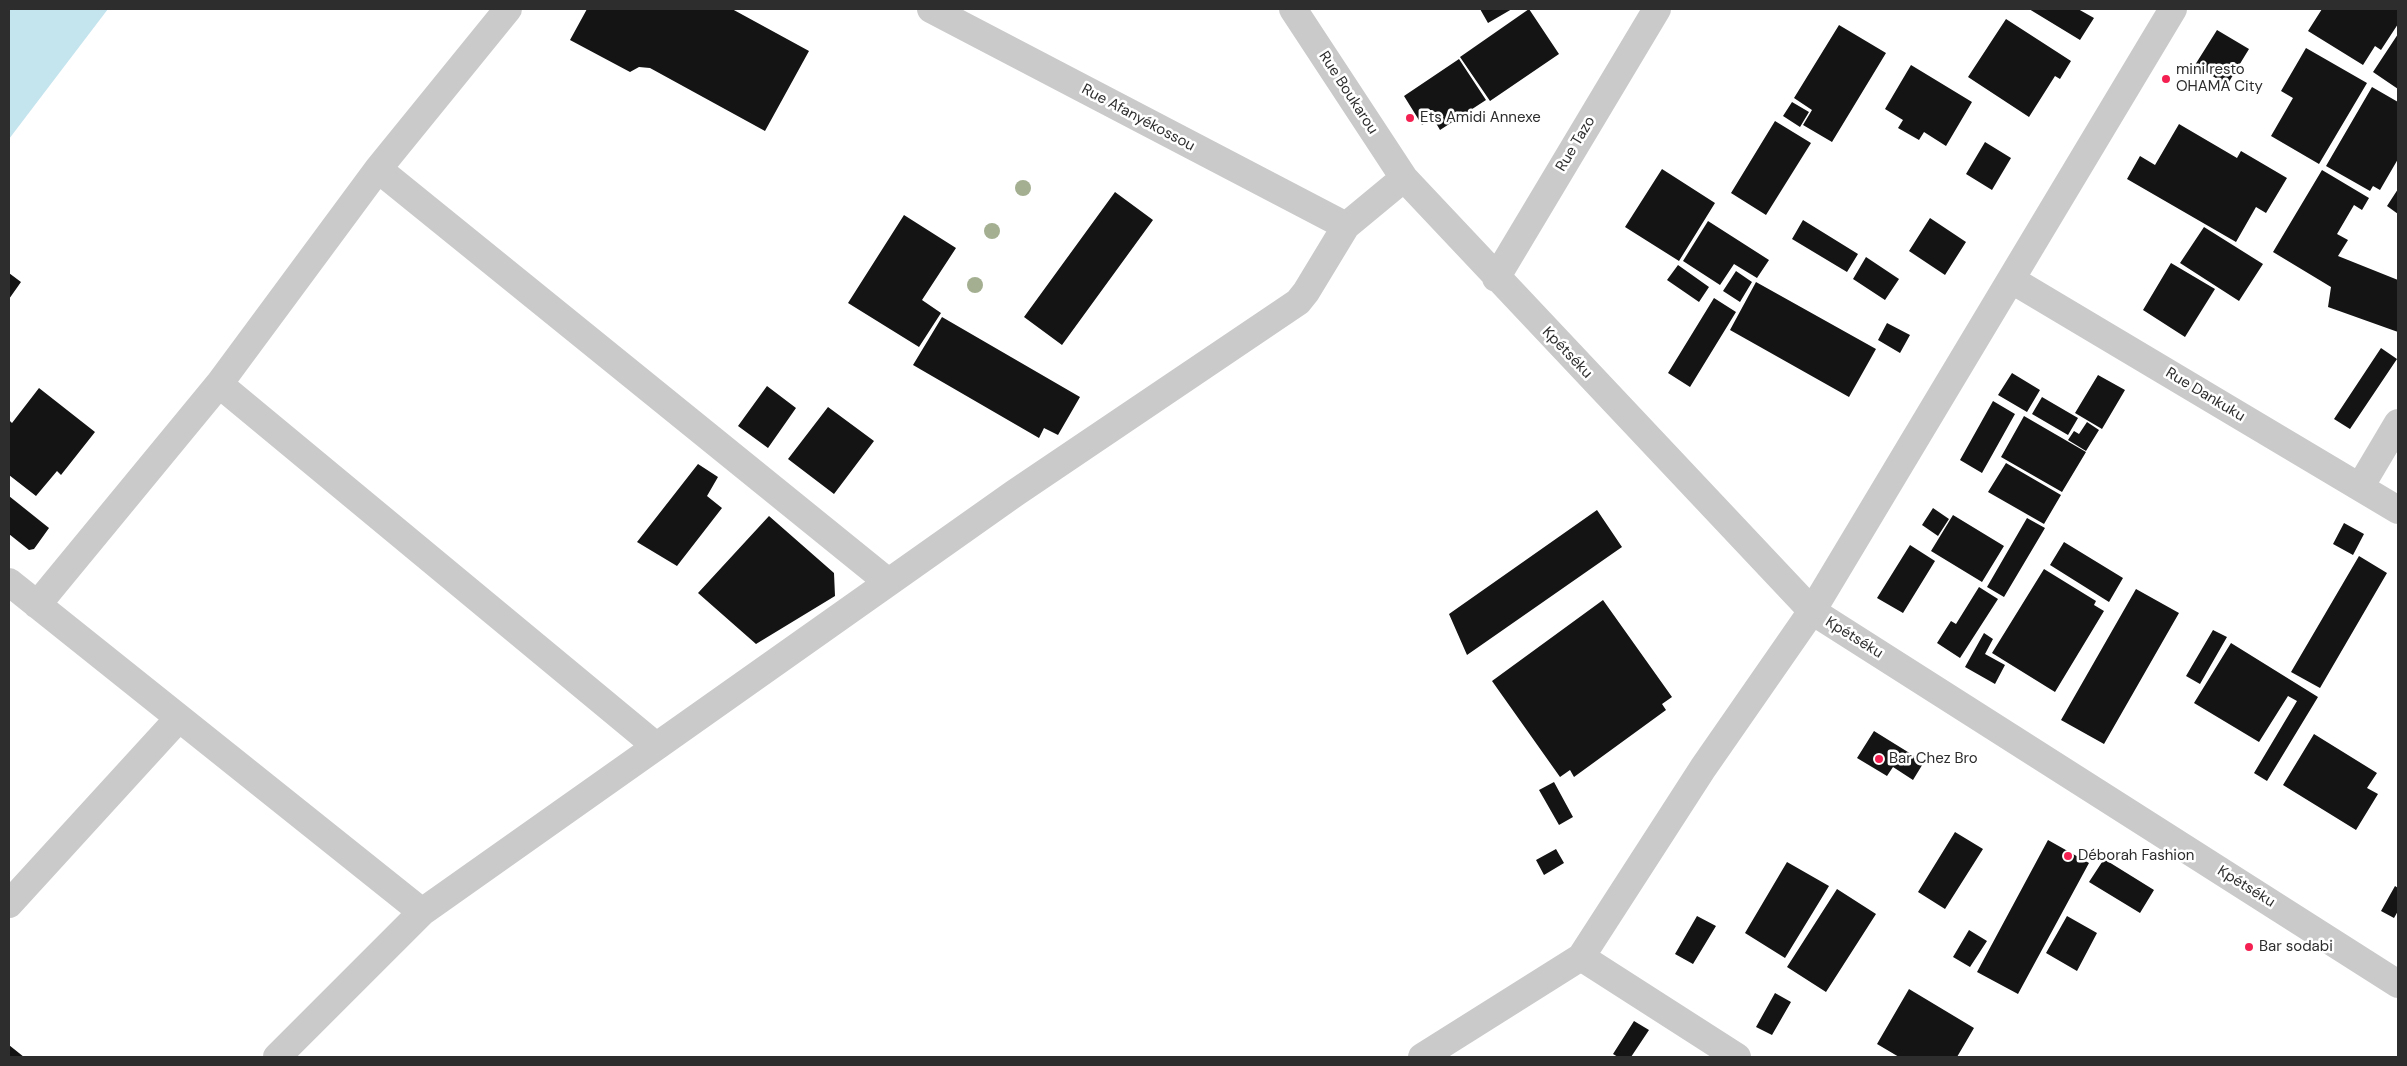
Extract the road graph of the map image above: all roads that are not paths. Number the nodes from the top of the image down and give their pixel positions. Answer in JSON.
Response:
{"nodes":[{"id":1,"x":508,"y":9,"type":"edge"},
{"id":2,"x":931,"y":9,"type":"edge"},
{"id":3,"x":1293,"y":9,"type":"edge"},
{"id":4,"x":1657,"y":9,"type":"edge"},
{"id":5,"x":2173,"y":9,"type":"edge"},
{"id":6,"x":378,"y":169,"type":"junction"},
{"id":7,"x":1404,"y":178,"type":"junction"},
{"id":8,"x":1346,"y":226,"type":"junction"},
{"id":9,"x":1496,"y":278,"type":"junction"},
{"id":10,"x":2012,"y":280,"type":"junction"},
{"id":11,"x":218,"y":384,"type":"junction"},
{"id":12,"x":2398,"y":423,"type":"edge"},
{"id":13,"x":2360,"y":487,"type":"junction"},
{"id":14,"x":2398,"y":510,"type":"edge"},
{"id":15,"x":9,"y":582,"type":"edge"},
{"id":16,"x":888,"y":582,"type":"junction"},
{"id":17,"x":37,"y":605,"type":"junction"},
{"id":18,"x":1812,"y":611,"type":"junction"},
{"id":19,"x":179,"y":718,"type":"junction"},
{"id":20,"x":656,"y":746,"type":"junction"},
{"id":21,"x":9,"y":904,"type":"edge"},
{"id":22,"x":422,"y":912,"type":"junction"},
{"id":23,"x":1581,"y":958,"type":"junction"},
{"id":24,"x":2398,"y":984,"type":"edge"},
{"id":25,"x":277,"y":1057,"type":"edge"},
{"id":26,"x":1422,"y":1057,"type":"edge"},
{"id":27,"x":1737,"y":1057,"type":"edge"}],
"edges":[{"from":1,"to":6,"type":"street"},
{"from":2,"to":8,"type":"street","name":"Rue Afanyékossou"},
{"from":3,"to":7,"type":"street","name":"Rue Boukarou"},
{"from":4,"to":9,"type":"street","name":"Rue Tazo"},
{"from":5,"to":10,"type":"street"},
{"from":6,"to":11,"type":"street"},
{"from":6,"to":16,"type":"street"},
{"from":7,"to":8,"type":"street"},
{"from":7,"to":9,"type":"street","name":"Kpétséku"},
{"from":8,"to":16,"type":"street"},
{"from":9,"to":18,"type":"street","name":"Kpétséku"},
{"from":10,"to":13,"type":"street","name":"Rue Dankuku"},
{"from":10,"to":18,"type":"street"},
{"from":11,"to":17,"type":"street"},
{"from":11,"to":20,"type":"street"},
{"from":12,"to":13,"type":"street"},
{"from":13,"to":14,"type":"street","name":"Rue Dankuku"},
{"from":15,"to":17,"type":"street"},
{"from":16,"to":20,"type":"street"},
{"from":17,"to":19,"type":"street"},
{"from":18,"to":23,"type":"street"},
{"from":18,"to":24,"type":"street","name":"Kpétséku"},
{"from":19,"to":21,"type":"street"},
{"from":19,"to":22,"type":"street"},
{"from":20,"to":22,"type":"street"},
{"from":22,"to":25,"type":"street"},
{"from":23,"to":26,"type":"street"},
{"from":23,"to":27,"type":"street"}]}
